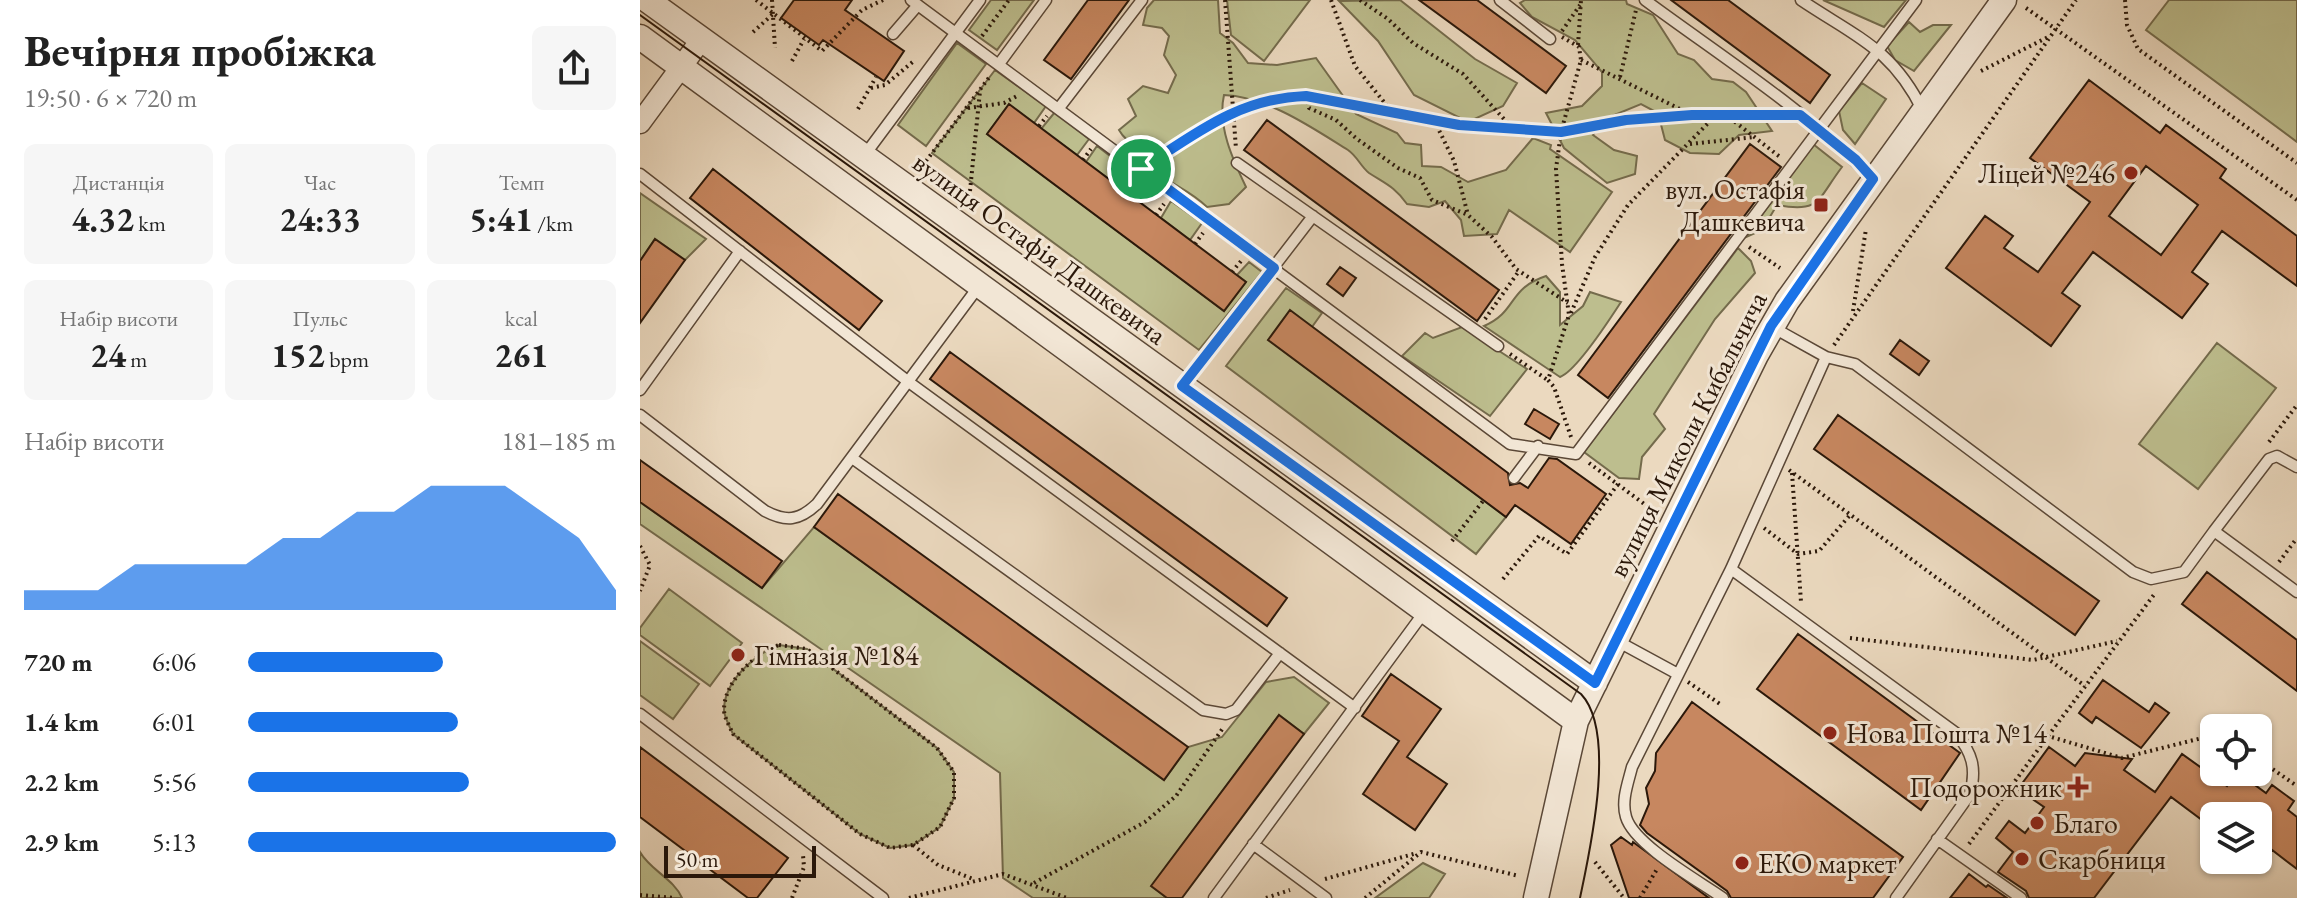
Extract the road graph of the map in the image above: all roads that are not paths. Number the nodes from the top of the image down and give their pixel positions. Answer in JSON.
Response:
{"nodes":[{"id":1,"x":647,"y":0,"type":"edge"},
{"id":2,"x":980,"y":0,"type":"edge"},
{"id":3,"x":1046,"y":0,"type":"edge"},
{"id":4,"x":1142,"y":0,"type":"edge"},
{"id":5,"x":1500,"y":0,"type":"edge"},
{"id":6,"x":1642,"y":0,"type":"edge"},
{"id":7,"x":1916,"y":0,"type":"edge"},
{"id":8,"x":1808,"y":2,"type":"edge"},
{"id":9,"x":914,"y":3,"type":"edge"},
{"id":10,"x":2015,"y":4,"type":"edge"},
{"id":11,"x":956,"y":32,"type":"junction"},
{"id":12,"x":893,"y":34,"type":"dead end"},
{"id":13,"x":640,"y":37,"type":"edge"},
{"id":14,"x":1550,"y":39,"type":"dead end"},
{"id":15,"x":701,"y":40,"type":"junction"},
{"id":16,"x":1880,"y":49,"type":"junction"},
{"id":17,"x":999,"y":64,"type":"junction"},
{"id":18,"x":681,"y":67,"type":"junction"},
{"id":19,"x":1059,"y":108,"type":"junction"},
{"id":20,"x":1923,"y":111,"type":"junction"},
{"id":21,"x":640,"y":123,"type":"edge"},
{"id":22,"x":1819,"y":130,"type":"junction"},
{"id":23,"x":862,"y":157,"type":"junction"},
{"id":24,"x":1237,"y":163,"type":"road end"},
{"id":25,"x":640,"y":174,"type":"edge"},
{"id":26,"x":1873,"y":179,"type":"junction"},
{"id":27,"x":1313,"y":216,"type":"junction"},
{"id":28,"x":740,"y":251,"type":"junction"},
{"id":29,"x":1274,"y":268,"type":"junction"},
{"id":30,"x":980,"y":285,"type":"junction"},
{"id":31,"x":1771,"y":326,"type":"junction"},
{"id":32,"x":1498,"y":346,"type":"road end"},
{"id":33,"x":1826,"y":357,"type":"junction"},
{"id":34,"x":910,"y":383,"type":"junction"},
{"id":35,"x":1182,"y":386,"type":"junction"},
{"id":36,"x":640,"y":390,"type":"edge"},
{"id":37,"x":640,"y":415,"type":"edge"},
{"id":38,"x":1538,"y":446,"type":"junction"},
{"id":39,"x":852,"y":458,"type":"junction"},
{"id":40,"x":2297,"y":467,"type":"edge"},
{"id":41,"x":1514,"y":478,"type":"dead end"},
{"id":42,"x":2214,"y":531,"type":"junction"},
{"id":43,"x":1731,"y":569,"type":"junction"},
{"id":44,"x":2297,"y":592,"type":"edge"},
{"id":45,"x":1427,"y":609,"type":"junction"},
{"id":46,"x":1617,"y":641,"type":"junction"},
{"id":47,"x":1280,"y":653,"type":"junction"},
{"id":48,"x":1676,"y":673,"type":"junction"},
{"id":49,"x":1595,"y":683,"type":"junction"},
{"id":50,"x":1355,"y":708,"type":"junction"},
{"id":51,"x":640,"y":714,"type":"edge"},
{"id":52,"x":1576,"y":721,"type":"junction"},
{"id":53,"x":1937,"y":839,"type":"junction"},
{"id":54,"x":1253,"y":844,"type":"junction"},
{"id":55,"x":883,"y":898,"type":"edge"},
{"id":56,"x":1214,"y":898,"type":"edge"},
{"id":57,"x":1326,"y":898,"type":"edge"},
{"id":58,"x":1536,"y":898,"type":"edge"},
{"id":59,"x":1723,"y":898,"type":"edge"},
{"id":60,"x":1896,"y":898,"type":"edge"},
{"id":61,"x":2021,"y":898,"type":"edge"}],
"edges":[{"from":1,"to":15,"type":"street","name":"вулиця Остафія Дашкевича"},
{"from":2,"to":11,"type":"lane"},
{"from":3,"to":17,"type":"lane"},
{"from":4,"to":19,"type":"lane"},
{"from":5,"to":14,"type":"lane"},
{"from":6,"to":22,"type":"lane"},
{"from":7,"to":16,"type":"lane"},
{"from":8,"to":16,"type":"lane"},
{"from":9,"to":11,"type":"lane"},
{"from":9,"to":12,"type":"lane"},
{"from":10,"to":20,"type":"street","name":"вулиця Миколи Кибальчича"},
{"from":11,"to":17,"type":"lane"},
{"from":11,"to":23,"type":"lane"},
{"from":13,"to":18,"type":"street"},
{"from":15,"to":18,"type":"street"},
{"from":15,"to":23,"type":"street","name":"вулиця Остафія Дашкевича"},
{"from":16,"to":20,"type":"lane"},
{"from":16,"to":22,"type":"lane"},
{"from":17,"to":19,"type":"lane"},
{"from":18,"to":21,"type":"street"},
{"from":18,"to":30,"type":"street"},
{"from":19,"to":29,"type":"lane"},
{"from":20,"to":26,"type":"street","name":"вулиця Миколи Кибальчича"},
{"from":22,"to":26,"type":"lane"},
{"from":22,"to":38,"type":"lane"},
{"from":23,"to":35,"type":"street","name":"вулиця Остафія Дашкевича"},
{"from":24,"to":27,"type":"lane"},
{"from":25,"to":28,"type":"lane"},
{"from":26,"to":31,"type":"street","name":"вулиця Миколи Кибальчича"},
{"from":27,"to":29,"type":"lane"},
{"from":27,"to":32,"type":"lane"},
{"from":28,"to":34,"type":"lane"},
{"from":28,"to":36,"type":"lane"},
{"from":29,"to":35,"type":"lane"},
{"from":29,"to":38,"type":"lane"},
{"from":30,"to":34,"type":"lane"},
{"from":30,"to":45,"type":"street"},
{"from":31,"to":33,"type":"lane"},
{"from":31,"to":46,"type":"street","name":"вулиця Миколи Кибальчича"},
{"from":33,"to":42,"type":"lane"},
{"from":33,"to":43,"type":"lane"},
{"from":34,"to":39,"type":"lane"},
{"from":34,"to":47,"type":"lane"},
{"from":35,"to":49,"type":"street","name":"вулиця Остафія Дашкевича"},
{"from":37,"to":39,"type":"lane"},
{"from":38,"to":41,"type":"lane"},
{"from":39,"to":47,"type":"lane"},
{"from":40,"to":42,"type":"lane"},
{"from":42,"to":44,"type":"lane"},
{"from":43,"to":48,"type":"lane"},
{"from":43,"to":53,"type":"lane"},
{"from":45,"to":50,"type":"lane"},
{"from":45,"to":52,"type":"street"},
{"from":46,"to":48,"type":"lane"},
{"from":46,"to":49,"type":"street","name":"вулиця Миколи Кибальчича"},
{"from":47,"to":50,"type":"lane"},
{"from":48,"to":59,"type":"lane"},
{"from":49,"to":52,"type":"street","name":"вулиця Миколи Кибальчича"},
{"from":50,"to":54,"type":"lane"},
{"from":51,"to":55,"type":"lane"},
{"from":52,"to":58,"type":"street","name":"вулиця Миколи Кибальчича"},
{"from":53,"to":60,"type":"lane"},
{"from":53,"to":61,"type":"lane"},
{"from":54,"to":56,"type":"lane"},
{"from":54,"to":57,"type":"lane"}]}
